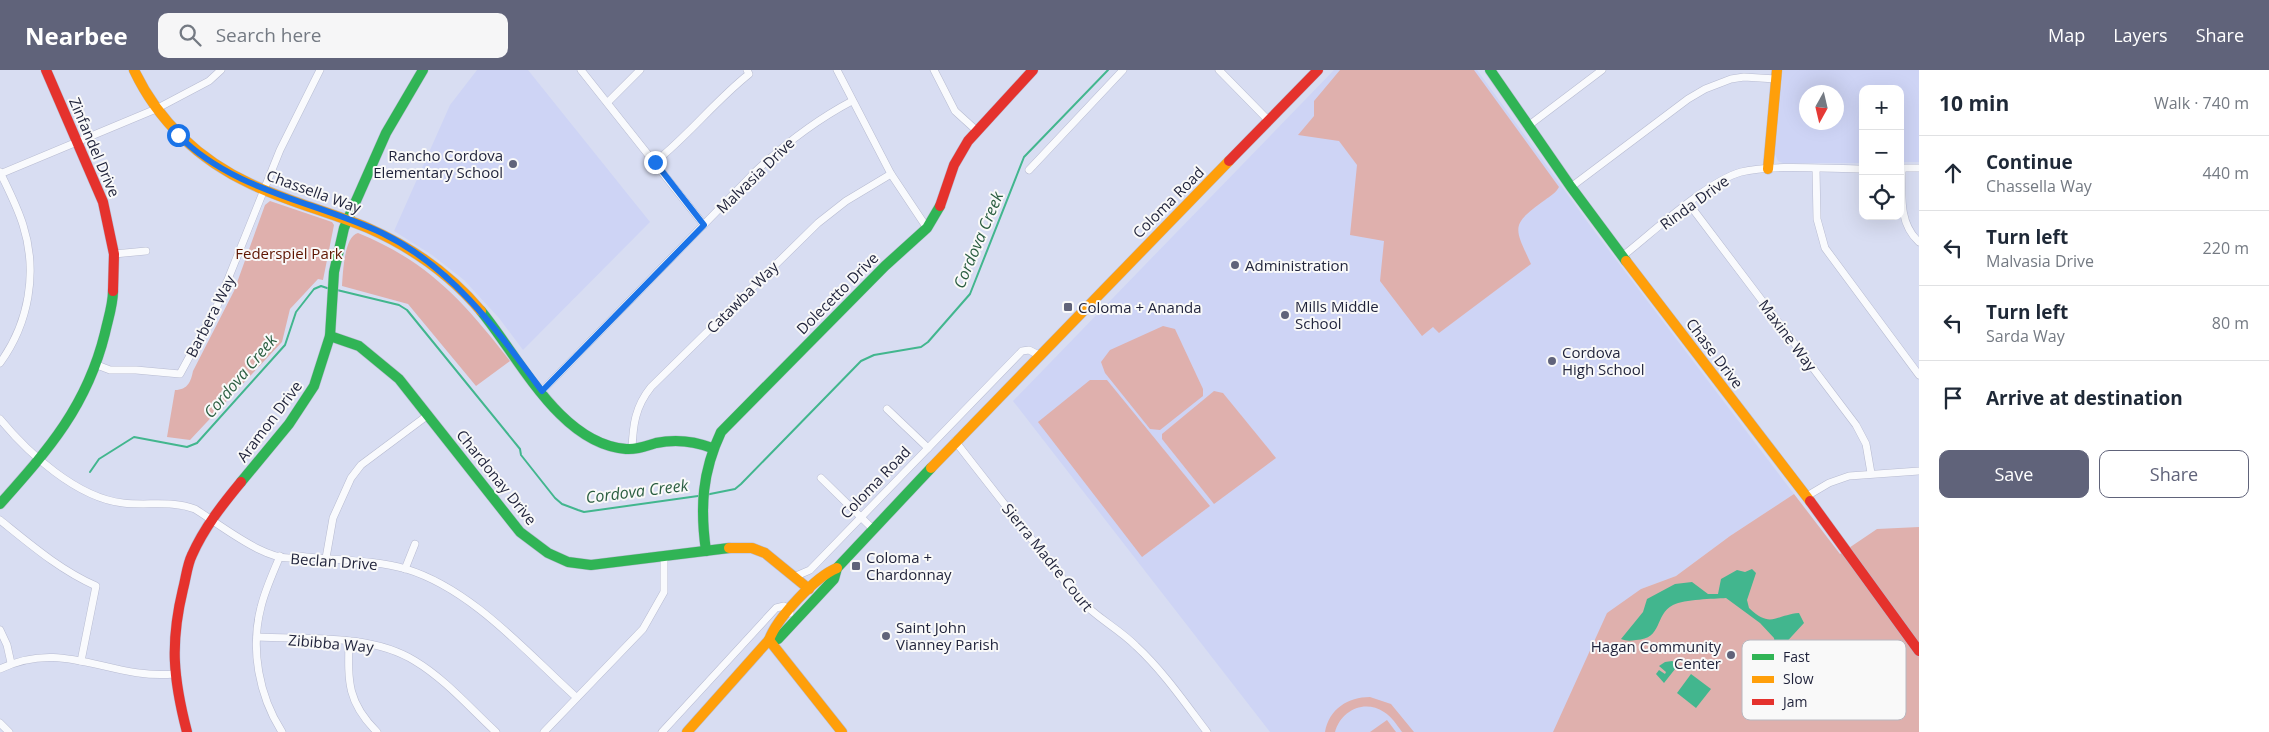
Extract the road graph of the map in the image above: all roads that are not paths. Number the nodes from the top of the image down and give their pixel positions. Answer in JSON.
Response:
{"nodes":[{"id":1,"x":46,"y":70,"type":"edge"},
{"id":2,"x":134,"y":70,"type":"edge"},
{"id":3,"x":221,"y":70,"type":"edge"},
{"id":4,"x":320,"y":70,"type":"edge"},
{"id":5,"x":423,"y":70,"type":"edge"},
{"id":6,"x":581,"y":70,"type":"edge"},
{"id":7,"x":640,"y":70,"type":"edge"},
{"id":8,"x":747,"y":70,"type":"edge"},
{"id":9,"x":836,"y":70,"type":"edge"},
{"id":10,"x":934,"y":70,"type":"edge"},
{"id":11,"x":1033,"y":70,"type":"edge"},
{"id":12,"x":1123,"y":70,"type":"edge"},
{"id":13,"x":1219,"y":70,"type":"edge"},
{"id":14,"x":1318,"y":70,"type":"edge"},
{"id":15,"x":1490,"y":70,"type":"edge"},
{"id":16,"x":1602,"y":70,"type":"edge"},
{"id":17,"x":1776,"y":74,"type":"edge"},
{"id":18,"x":608,"y":102,"type":"junction"},
{"id":19,"x":852,"y":102,"type":"junction"},
{"id":20,"x":156,"y":108,"type":"junction"},
{"id":21,"x":1269,"y":120,"type":"junction"},
{"id":22,"x":1528,"y":126,"type":"junction"},
{"id":23,"x":976,"y":131,"type":"junction"},
{"id":24,"x":77,"y":141,"type":"junction"},
{"id":25,"x":655,"y":162,"type":"junction"},
{"id":26,"x":1859,"y":168,"type":"edge"},
{"id":27,"x":1904,"y":168,"type":"edge"},
{"id":28,"x":1919,"y":168,"type":"edge"},
{"id":29,"x":1768,"y":169,"type":"junction"},
{"id":30,"x":1816,"y":169,"type":"junction"},
{"id":31,"x":1029,"y":170,"type":"dead end"},
{"id":32,"x":0,"y":173,"type":"edge"},
{"id":33,"x":892,"y":174,"type":"junction"},
{"id":34,"x":1901,"y":175,"type":"edge"},
{"id":35,"x":1572,"y":187,"type":"junction"},
{"id":36,"x":265,"y":189,"type":"junction"},
{"id":37,"x":1688,"y":204,"type":"junction"},
{"id":38,"x":348,"y":219,"type":"junction"},
{"id":39,"x":704,"y":225,"type":"junction"},
{"id":40,"x":927,"y":228,"type":"junction"},
{"id":41,"x":1919,"y":242,"type":"edge"},
{"id":42,"x":146,"y":251,"type":"dead end"},
{"id":43,"x":114,"y":254,"type":"junction"},
{"id":44,"x":1624,"y":255,"type":"junction"},
{"id":45,"x":330,"y":336,"type":"junction"},
{"id":46,"x":1039,"y":355,"type":"junction"},
{"id":47,"x":0,"y":363,"type":"edge"},
{"id":48,"x":97,"y":365,"type":"junction"},
{"id":49,"x":1919,"y":375,"type":"edge"},
{"id":50,"x":542,"y":391,"type":"junction"},
{"id":51,"x":888,"y":409,"type":"dead end"},
{"id":52,"x":428,"y":415,"type":"junction"},
{"id":53,"x":0,"y":420,"type":"edge"},
{"id":54,"x":955,"y":441,"type":"junction"},
{"id":55,"x":712,"y":448,"type":"junction"},
{"id":56,"x":928,"y":448,"type":"junction"},
{"id":57,"x":632,"y":449,"type":"junction"},
{"id":58,"x":40,"y":460,"type":"junction"},
{"id":59,"x":1919,"y":471,"type":"edge"},
{"id":60,"x":1871,"y":473,"type":"junction"},
{"id":61,"x":821,"y":478,"type":"dead end"},
{"id":62,"x":1807,"y":496,"type":"junction"},
{"id":63,"x":0,"y":504,"type":"edge"},
{"id":64,"x":861,"y":518,"type":"junction"},
{"id":65,"x":0,"y":520,"type":"edge"},
{"id":66,"x":212,"y":520,"type":"junction"},
{"id":67,"x":874,"y":530,"type":"junction"},
{"id":68,"x":415,"y":544,"type":"dead end"},
{"id":69,"x":706,"y":551,"type":"junction"},
{"id":70,"x":280,"y":556,"type":"junction"},
{"id":71,"x":664,"y":557,"type":"junction"},
{"id":72,"x":326,"y":558,"type":"junction"},
{"id":73,"x":837,"y":568,"type":"junction"},
{"id":74,"x":405,"y":569,"type":"junction"},
{"id":75,"x":796,"y":576,"type":"junction"},
{"id":76,"x":832,"y":581,"type":"junction"},
{"id":77,"x":808,"y":588,"type":"junction"},
{"id":78,"x":790,"y":612,"type":"junction"},
{"id":79,"x":0,"y":630,"type":"edge"},
{"id":80,"x":256,"y":637,"type":"junction"},
{"id":81,"x":769,"y":640,"type":"junction"},
{"id":82,"x":349,"y":641,"type":"junction"},
{"id":83,"x":1919,"y":651,"type":"edge"},
{"id":84,"x":81,"y":661,"type":"junction"},
{"id":85,"x":12,"y":663,"type":"junction"},
{"id":86,"x":0,"y":669,"type":"edge"},
{"id":87,"x":174,"y":674,"type":"junction"},
{"id":88,"x":576,"y":697,"type":"junction"},
{"id":89,"x":0,"y":722,"type":"edge"},
{"id":90,"x":840,"y":731,"type":"edge"},
{"id":91,"x":8,"y":732,"type":"edge"},
{"id":92,"x":187,"y":732,"type":"edge"},
{"id":93,"x":282,"y":732,"type":"edge"},
{"id":94,"x":377,"y":732,"type":"edge"},
{"id":95,"x":496,"y":732,"type":"edge"},
{"id":96,"x":544,"y":732,"type":"edge"},
{"id":97,"x":662,"y":732,"type":"edge"},
{"id":98,"x":687,"y":732,"type":"edge"},
{"id":99,"x":1207,"y":732,"type":"edge"}],
"edges":[{"from":1,"to":24,"type":"street","name":"Zinfandel Drive"},
{"from":2,"to":20,"type":"street","name":"Chassella Way"},
{"from":3,"to":20,"type":"street"},
{"from":4,"to":36,"type":"street","name":"Barbera Way"},
{"from":5,"to":38,"type":"street","name":"Aramon Drive"},
{"from":6,"to":18,"type":"street"},
{"from":7,"to":18,"type":"street"},
{"from":8,"to":25,"type":"street"},
{"from":9,"to":19,"type":"street"},
{"from":10,"to":23,"type":"street"},
{"from":11,"to":23,"type":"street","name":"Dolecetto Drive"},
{"from":12,"to":31,"type":"street"},
{"from":13,"to":21,"type":"street"},
{"from":14,"to":21,"type":"street","name":"Coloma Road"},
{"from":15,"to":22,"type":"street","name":"Chase Drive"},
{"from":16,"to":22,"type":"street"},
{"from":17,"to":29,"type":"street"},
{"from":17,"to":35,"type":"street"},
{"from":18,"to":25,"type":"street"},
{"from":19,"to":33,"type":"street"},
{"from":19,"to":39,"type":"street","name":"Malvasia Drive"},
{"from":20,"to":24,"type":"street"},
{"from":20,"to":36,"type":"street","name":"Chassella Way"},
{"from":21,"to":46,"type":"street","name":"Coloma Road"},
{"from":22,"to":35,"type":"street","name":"Chase Drive"},
{"from":23,"to":40,"type":"street","name":"Dolecetto Drive"},
{"from":24,"to":32,"type":"street"},
{"from":24,"to":43,"type":"street","name":"Zinfandel Drive"},
{"from":25,"to":39,"type":"street"},
{"from":26,"to":30,"type":"street","name":"Rinda Drive"},
{"from":27,"to":28,"type":"street"},
{"from":29,"to":30,"type":"street","name":"Rinda Drive"},
{"from":29,"to":37,"type":"street","name":"Rinda Drive"},
{"from":30,"to":49,"type":"street"},
{"from":32,"to":47,"type":"street"},
{"from":33,"to":40,"type":"street"},
{"from":33,"to":57,"type":"street","name":"Catawba Way"},
{"from":34,"to":41,"type":"street"},
{"from":35,"to":44,"type":"street","name":"Chase Drive"},
{"from":36,"to":38,"type":"street","name":"Chassella Way"},
{"from":36,"to":48,"type":"street","name":"Barbera Way"},
{"from":37,"to":44,"type":"street","name":"Rinda Drive"},
{"from":37,"to":60,"type":"street","name":"Maxine Way"},
{"from":38,"to":45,"type":"street","name":"Aramon Drive"},
{"from":38,"to":50,"type":"street","name":"Chassella Way"},
{"from":39,"to":50,"type":"street","name":"Malvasia Drive"},
{"from":40,"to":55,"type":"street","name":"Dolecetto Drive"},
{"from":42,"to":43,"type":"street"},
{"from":43,"to":48,"type":"street","name":"Zinfandel Drive"},
{"from":44,"to":62,"type":"street","name":"Chase Drive"},
{"from":45,"to":52,"type":"street","name":"Chardonay Drive"},
{"from":45,"to":66,"type":"street","name":"Aramon Drive"},
{"from":46,"to":54,"type":"street","name":"Coloma Road"},
{"from":46,"to":56,"type":"street","name":"Coloma Road"},
{"from":48,"to":58,"type":"street","name":"Zinfandel Drive"},
{"from":50,"to":57,"type":"street","name":"Chassella Way"},
{"from":51,"to":56,"type":"street"},
{"from":52,"to":71,"type":"street","name":"Chardonay Drive"},
{"from":52,"to":72,"type":"street"},
{"from":53,"to":58,"type":"street","name":"Beclan Drive"},
{"from":54,"to":67,"type":"street","name":"Coloma Road"},
{"from":54,"to":99,"type":"street","name":"Sierra Madre Court"},
{"from":55,"to":57,"type":"street","name":"Chassella Way"},
{"from":55,"to":69,"type":"street","name":"Dolecetto Drive"},
{"from":56,"to":64,"type":"street","name":"Coloma Road"},
{"from":58,"to":63,"type":"street","name":"Zinfandel Drive"},
{"from":58,"to":66,"type":"street","name":"Beclan Drive"},
{"from":59,"to":60,"type":"street"},
{"from":60,"to":62,"type":"street"},
{"from":61,"to":64,"type":"street"},
{"from":62,"to":83,"type":"street","name":"Chase Drive"},
{"from":64,"to":67,"type":"street"},
{"from":64,"to":75,"type":"street","name":"Coloma Road"},
{"from":65,"to":84,"type":"street"},
{"from":66,"to":70,"type":"street","name":"Beclan Drive"},
{"from":66,"to":87,"type":"street","name":"Aramon Drive"},
{"from":67,"to":73,"type":"street","name":"Coloma Road"},
{"from":68,"to":74,"type":"street"},
{"from":69,"to":71,"type":"street","name":"Chardonay Drive"},
{"from":69,"to":75,"type":"street","name":"Chardonay Drive"},
{"from":70,"to":72,"type":"street","name":"Beclan Drive"},
{"from":70,"to":80,"type":"street"},
{"from":71,"to":88,"type":"street"},
{"from":72,"to":74,"type":"street","name":"Beclan Drive"},
{"from":73,"to":76,"type":"street","name":"Coloma Road"},
{"from":73,"to":77,"type":"street","name":"Coloma Road"},
{"from":74,"to":88,"type":"street","name":"Beclan Drive"},
{"from":75,"to":77,"type":"street","name":"Chardonay Drive"},
{"from":76,"to":77,"type":"street"},
{"from":76,"to":81,"type":"street","name":"Coloma Road"},
{"from":77,"to":78,"type":"street","name":"Coloma Road"},
{"from":78,"to":81,"type":"street","name":"Coloma Road"},
{"from":78,"to":97,"type":"street"},
{"from":79,"to":85,"type":"street"},
{"from":80,"to":82,"type":"street","name":"Zibibba Way"},
{"from":80,"to":93,"type":"street"},
{"from":81,"to":90,"type":"street"},
{"from":81,"to":98,"type":"street","name":"Coloma Road"},
{"from":82,"to":94,"type":"street"},
{"from":82,"to":95,"type":"street","name":"Zibibba Way"},
{"from":84,"to":85,"type":"street"},
{"from":84,"to":87,"type":"street"},
{"from":85,"to":86,"type":"street"},
{"from":87,"to":92,"type":"street","name":"Aramon Drive"},
{"from":88,"to":96,"type":"street"},
{"from":89,"to":91,"type":"street"}]}
